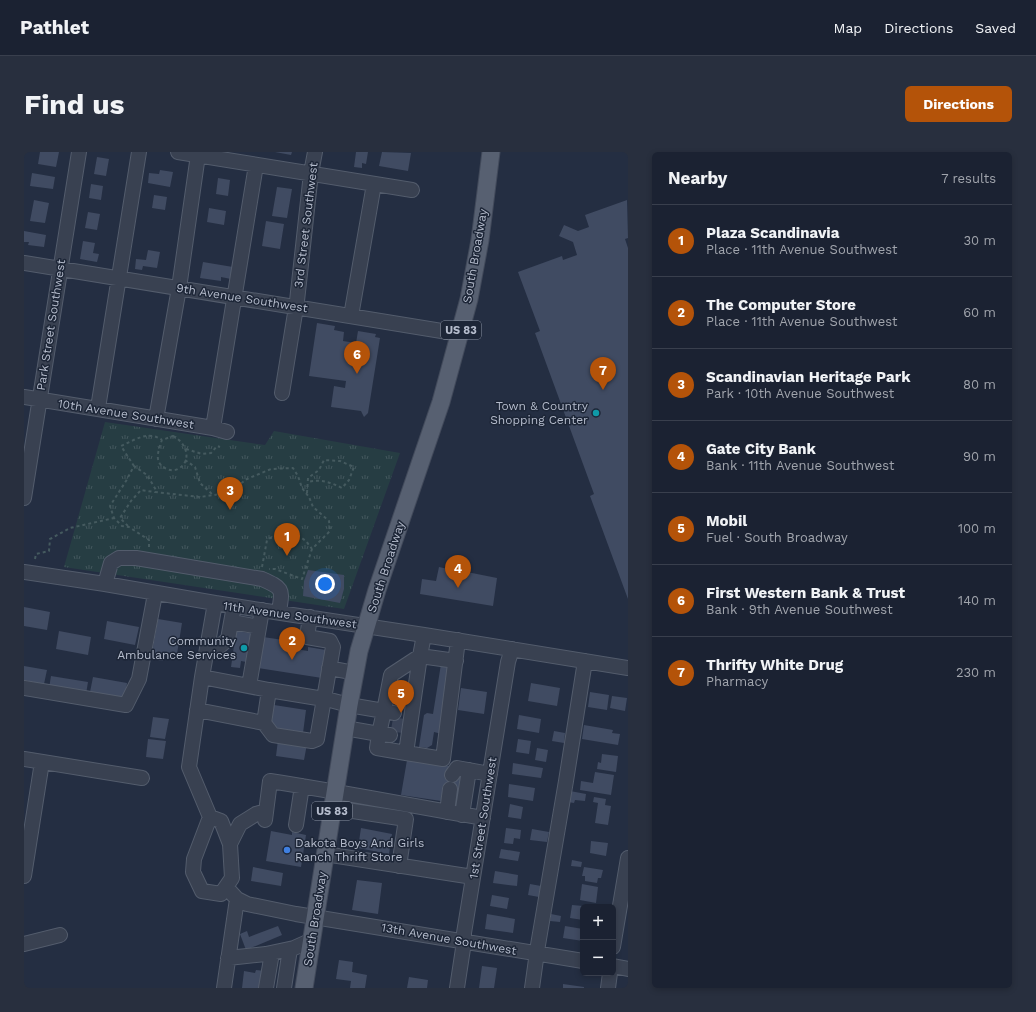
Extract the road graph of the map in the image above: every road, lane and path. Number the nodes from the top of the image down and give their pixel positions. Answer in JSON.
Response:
{"nodes":[{"id":1,"x":79,"y":152,"type":"edge"},
{"id":2,"x":139,"y":152,"type":"edge"},
{"id":3,"x":178,"y":152,"type":"edge"},
{"id":4,"x":315,"y":152,"type":"edge"},
{"id":5,"x":491,"y":152,"type":"edge"},
{"id":6,"x":198,"y":155,"type":"junction"},
{"id":7,"x":219,"y":155,"type":"edge"},
{"id":8,"x":256,"y":165,"type":"junction"},
{"id":9,"x":311,"y":173,"type":"junction"},
{"id":10,"x":374,"y":184,"type":"junction"},
{"id":11,"x":412,"y":190,"type":"dead end"},
{"id":12,"x":24,"y":263,"type":"edge"},
{"id":13,"x":60,"y":269,"type":"junction"},
{"id":14,"x":118,"y":278,"type":"junction"},
{"id":15,"x":179,"y":288,"type":"junction"},
{"id":16,"x":236,"y":297,"type":"junction"},
{"id":17,"x":296,"y":307,"type":"junction"},
{"id":18,"x":351,"y":316,"type":"junction"},
{"id":19,"x":460,"y":334,"type":"junction"},
{"id":20,"x":282,"y":393,"type":"dead end"},
{"id":21,"x":24,"y":397,"type":"edge"},
{"id":22,"x":39,"y":400,"type":"junction"},
{"id":23,"x":98,"y":408,"type":"junction"},
{"id":24,"x":156,"y":418,"type":"junction"},
{"id":25,"x":213,"y":428,"type":"junction"},
{"id":26,"x":227,"y":432,"type":"dead end"},
{"id":27,"x":162,"y":440,"type":"junction"},
{"id":28,"x":220,"y":447,"type":"dead end"},
{"id":29,"x":186,"y":449,"type":"junction"},
{"id":30,"x":185,"y":460,"type":"junction"},
{"id":31,"x":134,"y":466,"type":"junction"},
{"id":32,"x":307,"y":482,"type":"junction"},
{"id":33,"x":155,"y":492,"type":"junction"},
{"id":34,"x":213,"y":495,"type":"junction"},
{"id":35,"x":307,"y":495,"type":"junction"},
{"id":36,"x":24,"y":498,"type":"edge"},
{"id":37,"x":114,"y":518,"type":"junction"},
{"id":38,"x":129,"y":527,"type":"junction"},
{"id":39,"x":156,"y":548,"type":"dead end"},
{"id":40,"x":312,"y":549,"type":"junction"},
{"id":41,"x":35,"y":559,"type":"dead end"},
{"id":42,"x":265,"y":569,"type":"junction"},
{"id":43,"x":24,"y":572,"type":"edge"},
{"id":44,"x":260,"y":572,"type":"dead end"},
{"id":45,"x":104,"y":584,"type":"junction"},
{"id":46,"x":155,"y":594,"type":"junction"},
{"id":47,"x":215,"y":603,"type":"junction"},
{"id":48,"x":234,"y":606,"type":"junction"},
{"id":49,"x":262,"y":610,"type":"junction"},
{"id":50,"x":279,"y":612,"type":"junction"},
{"id":51,"x":310,"y":617,"type":"junction"},
{"id":52,"x":232,"y":622,"type":"junction"},
{"id":53,"x":367,"y":626,"type":"junction"},
{"id":54,"x":259,"y":627,"type":"junction"},
{"id":55,"x":424,"y":635,"type":"junction"},
{"id":56,"x":458,"y":640,"type":"junction"},
{"id":57,"x":208,"y":644,"type":"junction"},
{"id":58,"x":512,"y":649,"type":"junction"},
{"id":59,"x":420,"y":656,"type":"junction"},
{"id":60,"x":585,"y":661,"type":"junction"},
{"id":61,"x":456,"y":662,"type":"junction"},
{"id":62,"x":329,"y":668,"type":"junction"},
{"id":63,"x":628,"y":668,"type":"edge"},
{"id":64,"x":355,"y":673,"type":"junction"},
{"id":65,"x":202,"y":677,"type":"junction"},
{"id":66,"x":249,"y":686,"type":"junction"},
{"id":67,"x":24,"y":688,"type":"edge"},
{"id":68,"x":269,"y":690,"type":"junction"},
{"id":69,"x":324,"y":698,"type":"junction"},
{"id":70,"x":349,"y":705,"type":"junction"},
{"id":71,"x":197,"y":710,"type":"junction"},
{"id":72,"x":399,"y":713,"type":"junction"},
{"id":73,"x":264,"y":722,"type":"junction"},
{"id":74,"x":345,"y":728,"type":"junction"},
{"id":75,"x":406,"y":753,"type":"junction"},
{"id":76,"x":24,"y":759,"type":"edge"},
{"id":77,"x":42,"y":762,"type":"junction"},
{"id":78,"x":469,"y":770,"type":"junction"},
{"id":79,"x":490,"y":774,"type":"junction"},
{"id":80,"x":142,"y":778,"type":"dead end"},
{"id":81,"x":302,"y":786,"type":"junction"},
{"id":82,"x":334,"y":799,"type":"junction"},
{"id":83,"x":447,"y":812,"type":"junction"},
{"id":84,"x":462,"y":814,"type":"junction"},
{"id":85,"x":210,"y":817,"type":"junction"},
{"id":86,"x":483,"y":818,"type":"junction"},
{"id":87,"x":296,"y":825,"type":"dead end"},
{"id":88,"x":230,"y":844,"type":"junction"},
{"id":89,"x":325,"y":854,"type":"junction"},
{"id":90,"x":628,"y":858,"type":"edge"},
{"id":91,"x":399,"y":866,"type":"junction"},
{"id":92,"x":24,"y":876,"type":"edge"},
{"id":93,"x":473,"y":877,"type":"junction"},
{"id":94,"x":226,"y":887,"type":"junction"},
{"id":95,"x":237,"y":899,"type":"junction"},
{"id":96,"x":316,"y":917,"type":"junction"},
{"id":97,"x":60,"y":935,"type":"dead end"},
{"id":98,"x":312,"y":940,"type":"junction"},
{"id":99,"x":614,"y":940,"type":"edge"},
{"id":100,"x":464,"y":942,"type":"junction"},
{"id":101,"x":24,"y":944,"type":"edge"},
{"id":102,"x":290,"y":949,"type":"junction"},
{"id":103,"x":272,"y":953,"type":"junction"},
{"id":104,"x":538,"y":954,"type":"junction"},
{"id":105,"x":228,"y":958,"type":"junction"},
{"id":106,"x":580,"y":961,"type":"edge"},
{"id":107,"x":616,"y":967,"type":"edge"},
{"id":108,"x":628,"y":969,"type":"edge"},
{"id":109,"x":610,"y":976,"type":"edge"},
{"id":110,"x":277,"y":980,"type":"edge"},
{"id":111,"x":224,"y":988,"type":"edge"},
{"id":112,"x":304,"y":988,"type":"edge"},
{"id":113,"x":457,"y":988,"type":"edge"},
{"id":114,"x":532,"y":988,"type":"edge"},
{"id":115,"x":608,"y":988,"type":"edge"}],
"edges":[{"from":1,"to":13,"type":"street","name":"Park Street Southwest"},
{"from":2,"to":14,"type":"street"},
{"from":3,"to":6,"type":"street"},
{"from":4,"to":9,"type":"street","name":"3rd Street Southwest"},
{"from":5,"to":19,"type":"main road","name":"South Broadway","number":"US 83"},
{"from":6,"to":7,"type":"street"},
{"from":6,"to":15,"type":"street"},
{"from":7,"to":8,"type":"street"},
{"from":8,"to":9,"type":"street"},
{"from":8,"to":16,"type":"street"},
{"from":9,"to":10,"type":"street"},
{"from":9,"to":17,"type":"street","name":"3rd Street Southwest"},
{"from":10,"to":11,"type":"street"},
{"from":10,"to":18,"type":"street"},
{"from":12,"to":13,"type":"street","name":"9th Avenue Southwest"},
{"from":13,"to":14,"type":"street","name":"9th Avenue Southwest"},
{"from":13,"to":22,"type":"street","name":"Park Street Southwest"},
{"from":14,"to":15,"type":"street","name":"9th Avenue Southwest"},
{"from":14,"to":23,"type":"street"},
{"from":15,"to":16,"type":"street","name":"9th Avenue Southwest"},
{"from":15,"to":24,"type":"street"},
{"from":16,"to":17,"type":"street","name":"9th Avenue Southwest"},
{"from":16,"to":25,"type":"street"},
{"from":17,"to":18,"type":"street","name":"9th Avenue Southwest"},
{"from":17,"to":20,"type":"street","name":"3rd Street Southwest"},
{"from":18,"to":19,"type":"street","name":"9th Avenue Southwest"},
{"from":19,"to":53,"type":"main road","name":"South Broadway","number":"US 83"},
{"from":21,"to":22,"type":"street","name":"10th Avenue Southwest"},
{"from":22,"to":23,"type":"street","name":"10th Avenue Southwest"},
{"from":22,"to":36,"type":"street","name":"Park Street Southwest"},
{"from":23,"to":24,"type":"street","name":"10th Avenue Southwest"},
{"from":24,"to":25,"type":"street","name":"10th Avenue Southwest"},
{"from":25,"to":26,"type":"street","name":"10th Avenue Southwest"},
{"from":27,"to":29,"type":"path"},
{"from":27,"to":30,"type":"path"},
{"from":27,"to":31,"type":"path"},
{"from":28,"to":29,"type":"path"},
{"from":29,"to":30,"type":"path"},
{"from":30,"to":34,"type":"path"},
{"from":31,"to":33,"type":"path"},
{"from":31,"to":37,"type":"path"},
{"from":32,"to":32,"type":"path"},
{"from":32,"to":35,"type":"path"},
{"from":33,"to":34,"type":"path"},
{"from":33,"to":38,"type":"path"},
{"from":34,"to":35,"type":"path"},
{"from":35,"to":40,"type":"path"},
{"from":37,"to":38,"type":"path"},
{"from":37,"to":41,"type":"path"},
{"from":38,"to":39,"type":"path"},
{"from":40,"to":42,"type":"path"},
{"from":40,"to":42,"type":"path"},
{"from":42,"to":44,"type":"path"},
{"from":43,"to":45,"type":"street","name":"11th Avenue Southwest"},
{"from":45,"to":46,"type":"street","name":"11th Avenue Southwest"},
{"from":45,"to":50,"type":"street"},
{"from":46,"to":47,"type":"street","name":"11th Avenue Southwest"},
{"from":46,"to":67,"type":"street"},
{"from":47,"to":48,"type":"street","name":"11th Avenue Southwest"},
{"from":47,"to":57,"type":"street"},
{"from":48,"to":49,"type":"street","name":"11th Avenue Southwest"},
{"from":48,"to":52,"type":"street"},
{"from":49,"to":50,"type":"street","name":"11th Avenue Southwest"},
{"from":49,"to":54,"type":"street"},
{"from":50,"to":51,"type":"street","name":"11th Avenue Southwest"},
{"from":51,"to":53,"type":"street","name":"11th Avenue Southwest"},
{"from":51,"to":62,"type":"street"},
{"from":52,"to":54,"type":"street"},
{"from":52,"to":57,"type":"street"},
{"from":53,"to":55,"type":"street","name":"11th Avenue Southwest"},
{"from":53,"to":64,"type":"main road","name":"South Broadway","number":"US 83"},
{"from":54,"to":66,"type":"street"},
{"from":55,"to":56,"type":"street","name":"11th Avenue Southwest"},
{"from":55,"to":59,"type":"street"},
{"from":56,"to":58,"type":"street","name":"11th Avenue Southwest"},
{"from":56,"to":61,"type":"street"},
{"from":57,"to":65,"type":"street"},
{"from":58,"to":60,"type":"street","name":"11th Avenue Southwest"},
{"from":58,"to":79,"type":"street","name":"1st Street Southwest"},
{"from":59,"to":61,"type":"street"},
{"from":59,"to":72,"type":"street"},
{"from":59,"to":72,"type":"street"},
{"from":60,"to":63,"type":"street","name":"11th Avenue Southwest"},
{"from":60,"to":104,"type":"street"},
{"from":61,"to":75,"type":"street"},
{"from":62,"to":64,"type":"street"},
{"from":62,"to":69,"type":"street"},
{"from":64,"to":70,"type":"main road","name":"South Broadway","number":"US 83"},
{"from":65,"to":66,"type":"street"},
{"from":65,"to":71,"type":"street"},
{"from":66,"to":68,"type":"street"},
{"from":68,"to":69,"type":"street"},
{"from":68,"to":73,"type":"street"},
{"from":69,"to":70,"type":"street"},
{"from":69,"to":73,"type":"street"},
{"from":70,"to":72,"type":"street"},
{"from":70,"to":74,"type":"main road","name":"South Broadway","number":"US 83"},
{"from":71,"to":73,"type":"street"},
{"from":71,"to":85,"type":"street"},
{"from":72,"to":74,"type":"street"},
{"from":72,"to":75,"type":"street"},
{"from":72,"to":75,"type":"street"},
{"from":74,"to":82,"type":"main road","name":"South Broadway","number":"US 83"},
{"from":76,"to":77,"type":"street"},
{"from":77,"to":80,"type":"street"},
{"from":77,"to":92,"type":"street"},
{"from":78,"to":79,"type":"street"},
{"from":78,"to":83,"type":"street"},
{"from":78,"to":84,"type":"street"},
{"from":79,"to":86,"type":"street","name":"1st Street Southwest"},
{"from":81,"to":82,"type":"street"},
{"from":81,"to":87,"type":"street"},
{"from":81,"to":88,"type":"street"},
{"from":82,"to":83,"type":"street"},
{"from":82,"to":89,"type":"main road","name":"South Broadway","number":"US 83"},
{"from":82,"to":91,"type":"street"},
{"from":83,"to":84,"type":"street"},
{"from":84,"to":86,"type":"street"},
{"from":85,"to":88,"type":"street"},
{"from":85,"to":94,"type":"street"},
{"from":86,"to":93,"type":"street","name":"1st Street Southwest"},
{"from":88,"to":94,"type":"street"},
{"from":89,"to":91,"type":"street"},
{"from":89,"to":96,"type":"main road","name":"South Broadway","number":"US 83"},
{"from":90,"to":99,"type":"street"},
{"from":91,"to":93,"type":"street"},
{"from":93,"to":100,"type":"street","name":"1st Street Southwest"},
{"from":94,"to":95,"type":"street"},
{"from":95,"to":96,"type":"street","name":"13th Avenue Southwest"},
{"from":95,"to":105,"type":"street"},
{"from":96,"to":98,"type":"main road","name":"South Broadway","number":"US 83"},
{"from":96,"to":100,"type":"street","name":"13th Avenue Southwest"},
{"from":97,"to":101,"type":"street"},
{"from":98,"to":102,"type":"street"},
{"from":98,"to":112,"type":"main road","name":"South Broadway","number":"US 83"},
{"from":100,"to":104,"type":"street","name":"13th Avenue Southwest"},
{"from":100,"to":113,"type":"street","name":"1st Street Southwest"},
{"from":102,"to":103,"type":"street"},
{"from":102,"to":110,"type":"street"},
{"from":103,"to":105,"type":"street"},
{"from":103,"to":110,"type":"street"},
{"from":104,"to":106,"type":"street","name":"13th Avenue Southwest"},
{"from":104,"to":114,"type":"street"},
{"from":105,"to":111,"type":"street"},
{"from":107,"to":108,"type":"street"},
{"from":109,"to":115,"type":"street"}]}
